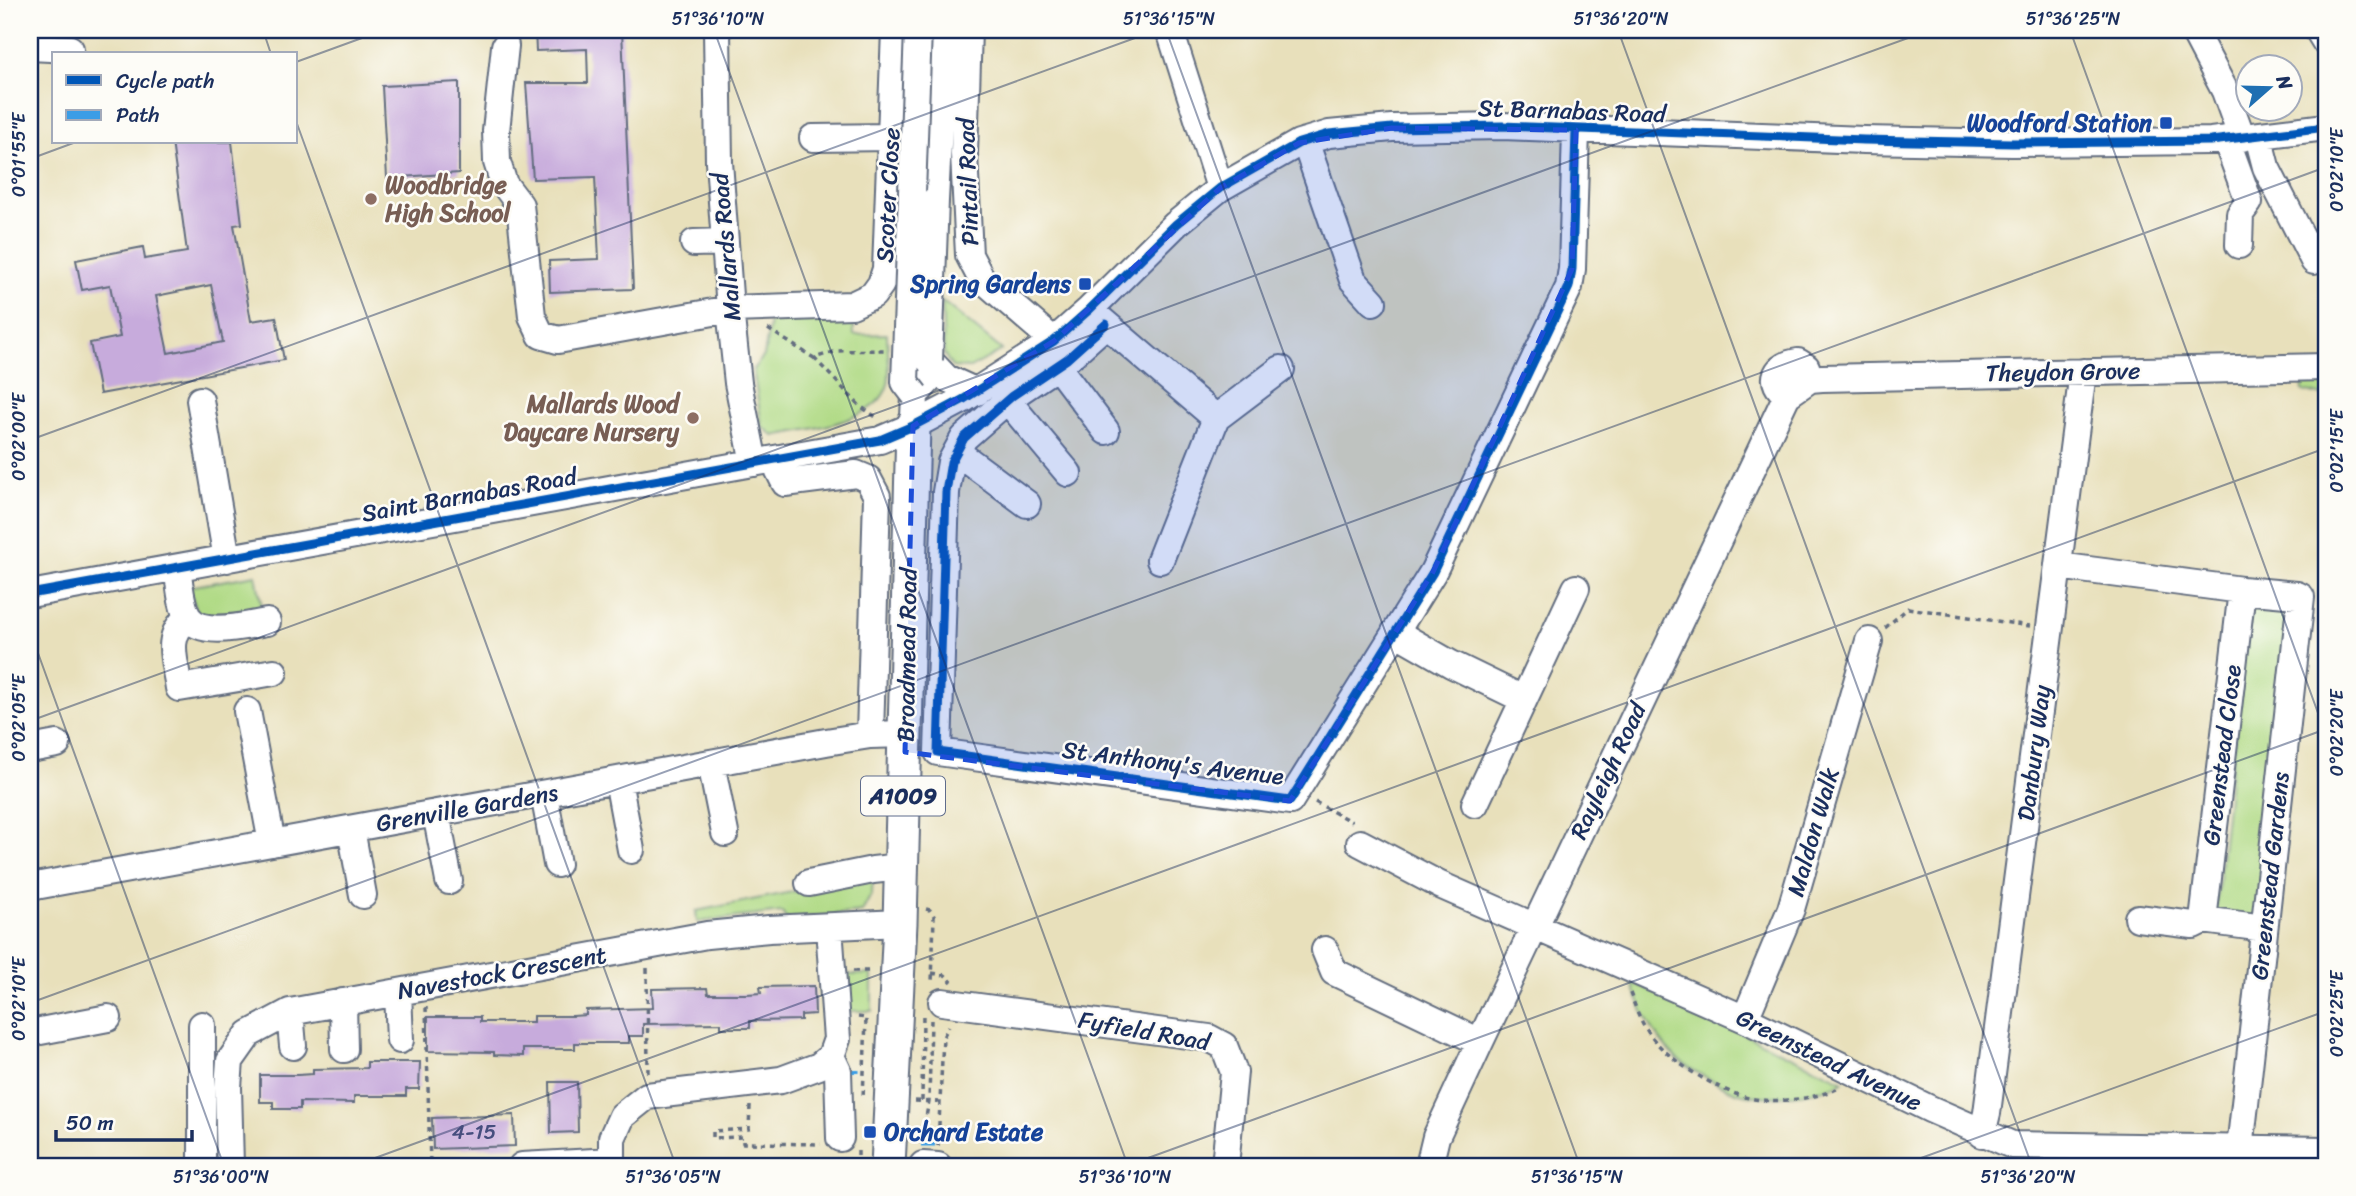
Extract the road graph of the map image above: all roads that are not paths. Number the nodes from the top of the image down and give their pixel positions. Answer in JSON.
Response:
{"nodes":[{"id":1,"x":717,"y":30,"type":"edge"},
{"id":2,"x":895,"y":30,"type":"edge"},
{"id":3,"x":918,"y":30,"type":"edge"},
{"id":4,"x":944,"y":30,"type":"edge"},
{"id":5,"x":968,"y":30,"type":"edge"},
{"id":6,"x":2193,"y":30,"type":"edge"},
{"id":7,"x":2318,"y":30,"type":"edge"},
{"id":8,"x":1176,"y":32,"type":"edge"},
{"id":9,"x":2326,"y":43,"type":"edge"},
{"id":10,"x":505,"y":46,"type":"dead end"},
{"id":11,"x":30,"y":47,"type":"edge"},
{"id":12,"x":70,"y":49,"type":"dead end"},
{"id":13,"x":2326,"y":127,"type":"edge"},
{"id":14,"x":1576,"y":130,"type":"junction"},
{"id":15,"x":891,"y":136,"type":"junction"},
{"id":16,"x":813,"y":138,"type":"dead end"},
{"id":17,"x":2242,"y":138,"type":"junction"},
{"id":18,"x":1305,"y":141,"type":"junction"},
{"id":19,"x":1220,"y":188,"type":"junction"},
{"id":20,"x":725,"y":242,"type":"junction"},
{"id":21,"x":694,"y":243,"type":"dead end"},
{"id":22,"x":2239,"y":245,"type":"dead end"},
{"id":23,"x":2314,"y":261,"type":"dead end"},
{"id":24,"x":1373,"y":302,"type":"dead end"},
{"id":25,"x":738,"y":309,"type":"junction"},
{"id":26,"x":1097,"y":317,"type":"junction"},
{"id":27,"x":1056,"y":353,"type":"junction"},
{"id":28,"x":929,"y":360,"type":"junction"},
{"id":29,"x":2326,"y":367,"type":"edge"},
{"id":30,"x":1281,"y":369,"type":"dead end"},
{"id":31,"x":2083,"y":372,"type":"junction"},
{"id":32,"x":1800,"y":386,"type":"joint"},
{"id":33,"x":977,"y":392,"type":"junction"},
{"id":34,"x":200,"y":400,"type":"dead end"},
{"id":35,"x":1007,"y":400,"type":"junction"},
{"id":36,"x":914,"y":411,"type":"junction"},
{"id":37,"x":1216,"y":418,"type":"junction"},
{"id":38,"x":1107,"y":431,"type":"dead end"},
{"id":39,"x":957,"y":452,"type":"junction"},
{"id":40,"x":765,"y":461,"type":"junction"},
{"id":41,"x":1068,"y":473,"type":"dead end"},
{"id":42,"x":1027,"y":504,"type":"dead end"},
{"id":43,"x":227,"y":559,"type":"junction"},
{"id":44,"x":1160,"y":560,"type":"dead end"},
{"id":45,"x":2058,"y":566,"type":"junction"},
{"id":46,"x":177,"y":568,"type":"junction"},
{"id":47,"x":1576,"y":588,"type":"dead end"},
{"id":48,"x":2242,"y":590,"type":"junction"},
{"id":49,"x":30,"y":594,"type":"edge"},
{"id":50,"x":188,"y":617,"type":"junction"},
{"id":51,"x":267,"y":622,"type":"dead end"},
{"id":52,"x":1395,"y":632,"type":"junction"},
{"id":53,"x":1869,"y":641,"type":"road end"},
{"id":54,"x":274,"y":672,"type":"dead end"},
{"id":55,"x":1523,"y":699,"type":"junction"},
{"id":56,"x":247,"y":711,"type":"dead end"},
{"id":57,"x":870,"y":735,"type":"junction"},
{"id":58,"x":905,"y":743,"type":"junction"},
{"id":59,"x":57,"y":744,"type":"dead end"},
{"id":60,"x":30,"y":749,"type":"edge"},
{"id":61,"x":939,"y":752,"type":"junction"},
{"id":62,"x":711,"y":764,"type":"junction"},
{"id":63,"x":618,"y":780,"type":"junction"},
{"id":64,"x":544,"y":794,"type":"junction"},
{"id":65,"x":1475,"y":803,"type":"dead end"},
{"id":66,"x":436,"y":813,"type":"junction"},
{"id":67,"x":351,"y":829,"type":"junction"},
{"id":68,"x":725,"y":833,"type":"dead end"},
{"id":69,"x":272,"y":843,"type":"junction"},
{"id":70,"x":1360,"y":844,"type":"road end"},
{"id":71,"x":631,"y":850,"type":"dead end"},
{"id":72,"x":557,"y":864,"type":"dead end"},
{"id":73,"x":901,"y":867,"type":"junction"},
{"id":74,"x":449,"y":881,"type":"dead end"},
{"id":75,"x":809,"y":883,"type":"dead end"},
{"id":76,"x":30,"y":887,"type":"edge"},
{"id":77,"x":363,"y":895,"type":"dead end"},
{"id":78,"x":2138,"y":918,"type":"dead end"},
{"id":79,"x":2203,"y":920,"type":"junction"},
{"id":80,"x":900,"y":923,"type":"junction"},
{"id":81,"x":1535,"y":925,"type":"junction"},
{"id":82,"x":829,"y":927,"type":"junction"},
{"id":83,"x":2264,"y":928,"type":"junction"},
{"id":84,"x":1325,"y":950,"type":"dead end"},
{"id":85,"x":398,"y":992,"type":"junction"},
{"id":86,"x":343,"y":1002,"type":"junction"},
{"id":87,"x":949,"y":1002,"type":"road end"},
{"id":88,"x":290,"y":1012,"type":"junction"},
{"id":89,"x":108,"y":1018,"type":"dead end"},
{"id":90,"x":1745,"y":1018,"type":"junction"},
{"id":91,"x":202,"y":1025,"type":"dead end"},
{"id":92,"x":30,"y":1032,"type":"edge"},
{"id":93,"x":400,"y":1040,"type":"dead end"},
{"id":94,"x":1480,"y":1042,"type":"junction"},
{"id":95,"x":293,"y":1046,"type":"dead end"},
{"id":96,"x":344,"y":1049,"type":"dead end"},
{"id":97,"x":831,"y":1056,"type":"junction"},
{"id":98,"x":1982,"y":1134,"type":"junction"},
{"id":99,"x":830,"y":1141,"type":"road end"},
{"id":100,"x":2240,"y":1149,"type":"junction"},
{"id":101,"x":2326,"y":1150,"type":"edge"},
{"id":102,"x":2010,"y":1156,"type":"edge"},
{"id":103,"x":612,"y":1163,"type":"edge"},
{"id":104,"x":202,"y":1166,"type":"edge"},
{"id":105,"x":230,"y":1166,"type":"edge"},
{"id":106,"x":522,"y":1166,"type":"edge"},
{"id":107,"x":888,"y":1166,"type":"edge"},
{"id":108,"x":1225,"y":1166,"type":"edge"},
{"id":109,"x":1429,"y":1166,"type":"edge"}],
"edges":[{"from":1,"to":20,"type":"street","name":"Mallards Road"},
{"from":2,"to":15,"type":"street","name":"Scoter Close"},
{"from":3,"to":36,"type":"street","name":"Broadmead Road","number":"A1009","bridge":true},
{"from":4,"to":28,"type":"street","name":"Broadmead Road","number":"A1009","bridge":true},
{"from":5,"to":27,"type":"street","name":"Pintail Road"},
{"from":6,"to":17,"type":"street"},
{"from":7,"to":9,"type":"street"},
{"from":8,"to":19,"type":"street"},
{"from":10,"to":25,"type":"street","name":"Scoter Close"},
{"from":11,"to":12,"type":"street"},
{"from":13,"to":17,"type":"street","name":"St Barnabas Road"},
{"from":14,"to":17,"type":"street","name":"St Barnabas Road"},
{"from":14,"to":18,"type":"street","name":"St Barnabas Road"},
{"from":14,"to":52,"type":"street","name":"St Anthony's Avenue"},
{"from":15,"to":16,"type":"street"},
{"from":15,"to":25,"type":"street","name":"Scoter Close"},
{"from":17,"to":22,"type":"street"},
{"from":17,"to":23,"type":"street"},
{"from":18,"to":19,"type":"street","name":"St Barnabas Road"},
{"from":18,"to":24,"type":"street"},
{"from":19,"to":26,"type":"street","name":"St Barnabas Road"},
{"from":20,"to":21,"type":"street"},
{"from":20,"to":25,"type":"street","name":"Mallards Road"},
{"from":25,"to":40,"type":"street","name":"Mallards Road"},
{"from":26,"to":27,"type":"street","name":"St Barnabas Road"},
{"from":26,"to":37,"type":"street"},
{"from":27,"to":33,"type":"street","name":"St Barnabas Road"},
{"from":27,"to":35,"type":"street"},
{"from":27,"to":38,"type":"street","name":"Pintail Road"},
{"from":28,"to":33,"type":"street"},
{"from":28,"to":36,"type":"street","name":"Broadmead Road","number":"A1009"},
{"from":29,"to":31,"type":"street","name":"Theydon Grove"},
{"from":30,"to":37,"type":"street"},
{"from":31,"to":32,"type":"street","name":"Theydon Grove"},
{"from":31,"to":45,"type":"street","name":"Danbury Way"},
{"from":32,"to":81,"type":"street","name":"Rayleigh Road"},
{"from":33,"to":36,"type":"street","name":"St Barnabas Road"},
{"from":34,"to":43,"type":"street"},
{"from":35,"to":39,"type":"street"},
{"from":35,"to":41,"type":"street"},
{"from":36,"to":40,"type":"street","name":"Saint Barnabas Road"},
{"from":36,"to":58,"type":"main road","name":"Broadmead Road","number":"A1009"},
{"from":37,"to":44,"type":"street"},
{"from":39,"to":42,"type":"street"},
{"from":39,"to":61,"type":"street"},
{"from":40,"to":43,"type":"street","name":"Saint Barnabas Road"},
{"from":40,"to":57,"type":"street","name":"Broadmead Road"},
{"from":43,"to":46,"type":"street","name":"Saint Barnabas Road"},
{"from":45,"to":48,"type":"street","name":"Greenstead Gardens"},
{"from":45,"to":98,"type":"street","name":"Danbury Way"},
{"from":46,"to":49,"type":"street","name":"Saint Barnabas Road"},
{"from":46,"to":50,"type":"street"},
{"from":47,"to":55,"type":"street"},
{"from":48,"to":79,"type":"street","name":"Greenstead Close"},
{"from":48,"to":83,"type":"street","name":"Greenstead Gardens"},
{"from":50,"to":51,"type":"street"},
{"from":50,"to":54,"type":"street"},
{"from":52,"to":55,"type":"street"},
{"from":52,"to":61,"type":"street","name":"St Anthony's Avenue"},
{"from":53,"to":90,"type":"street","name":"Maldon Walk"},
{"from":55,"to":65,"type":"street"},
{"from":56,"to":69,"type":"street"},
{"from":57,"to":58,"type":"street","name":"Grenville Gardens"},
{"from":57,"to":62,"type":"street","name":"Grenville Gardens"},
{"from":58,"to":61,"type":"street","name":"St Anthony's Avenue"},
{"from":58,"to":73,"type":"main road","name":"Broadmead Road","number":"A1009"},
{"from":59,"to":60,"type":"street"},
{"from":62,"to":63,"type":"street","name":"Grenville Gardens"},
{"from":62,"to":68,"type":"street"},
{"from":63,"to":64,"type":"street","name":"Grenville Gardens"},
{"from":63,"to":71,"type":"street"},
{"from":64,"to":66,"type":"street","name":"Grenville Gardens"},
{"from":64,"to":72,"type":"street"},
{"from":66,"to":67,"type":"street","name":"Grenville Gardens"},
{"from":66,"to":74,"type":"street"},
{"from":67,"to":69,"type":"street","name":"Grenville Gardens"},
{"from":67,"to":77,"type":"street"},
{"from":69,"to":76,"type":"street","name":"Grenville Gardens"},
{"from":70,"to":81,"type":"street","name":"Greenstead Avenue"},
{"from":73,"to":75,"type":"street"},
{"from":73,"to":80,"type":"main road","name":"Broadmead Road","number":"A1009"},
{"from":78,"to":79,"type":"street"},
{"from":79,"to":83,"type":"street"},
{"from":80,"to":82,"type":"street","name":"Navestock Crescent"},
{"from":80,"to":107,"type":"main road","name":"Broadmead Road","number":"A1009"},
{"from":81,"to":90,"type":"street","name":"Greenstead Avenue"},
{"from":81,"to":94,"type":"street","name":"Rayleigh Road"},
{"from":82,"to":85,"type":"street","name":"Navestock Crescent"},
{"from":82,"to":97,"type":"street"},
{"from":83,"to":100,"type":"street","name":"Greenstead Gardens"},
{"from":84,"to":94,"type":"street"},
{"from":85,"to":86,"type":"street","name":"Navestock Crescent"},
{"from":85,"to":93,"type":"street"},
{"from":86,"to":88,"type":"street","name":"Navestock Crescent"},
{"from":86,"to":96,"type":"street"},
{"from":87,"to":108,"type":"street","name":"Fyfield Road"},
{"from":88,"to":95,"type":"street"},
{"from":88,"to":105,"type":"street","name":"Navestock Crescent"},
{"from":89,"to":92,"type":"street"},
{"from":90,"to":98,"type":"street","name":"Greenstead Avenue"},
{"from":91,"to":104,"type":"street"},
{"from":94,"to":109,"type":"street","name":"Rayleigh Road"},
{"from":97,"to":99,"type":"street"},
{"from":97,"to":103,"type":"street"},
{"from":98,"to":102,"type":"street","name":"Greenstead Avenue"},
{"from":100,"to":101,"type":"street","name":"Greenstead Avenue"},
{"from":100,"to":102,"type":"street","name":"Greenstead Avenue"},
{"from":103,"to":106,"type":"street"}]}
